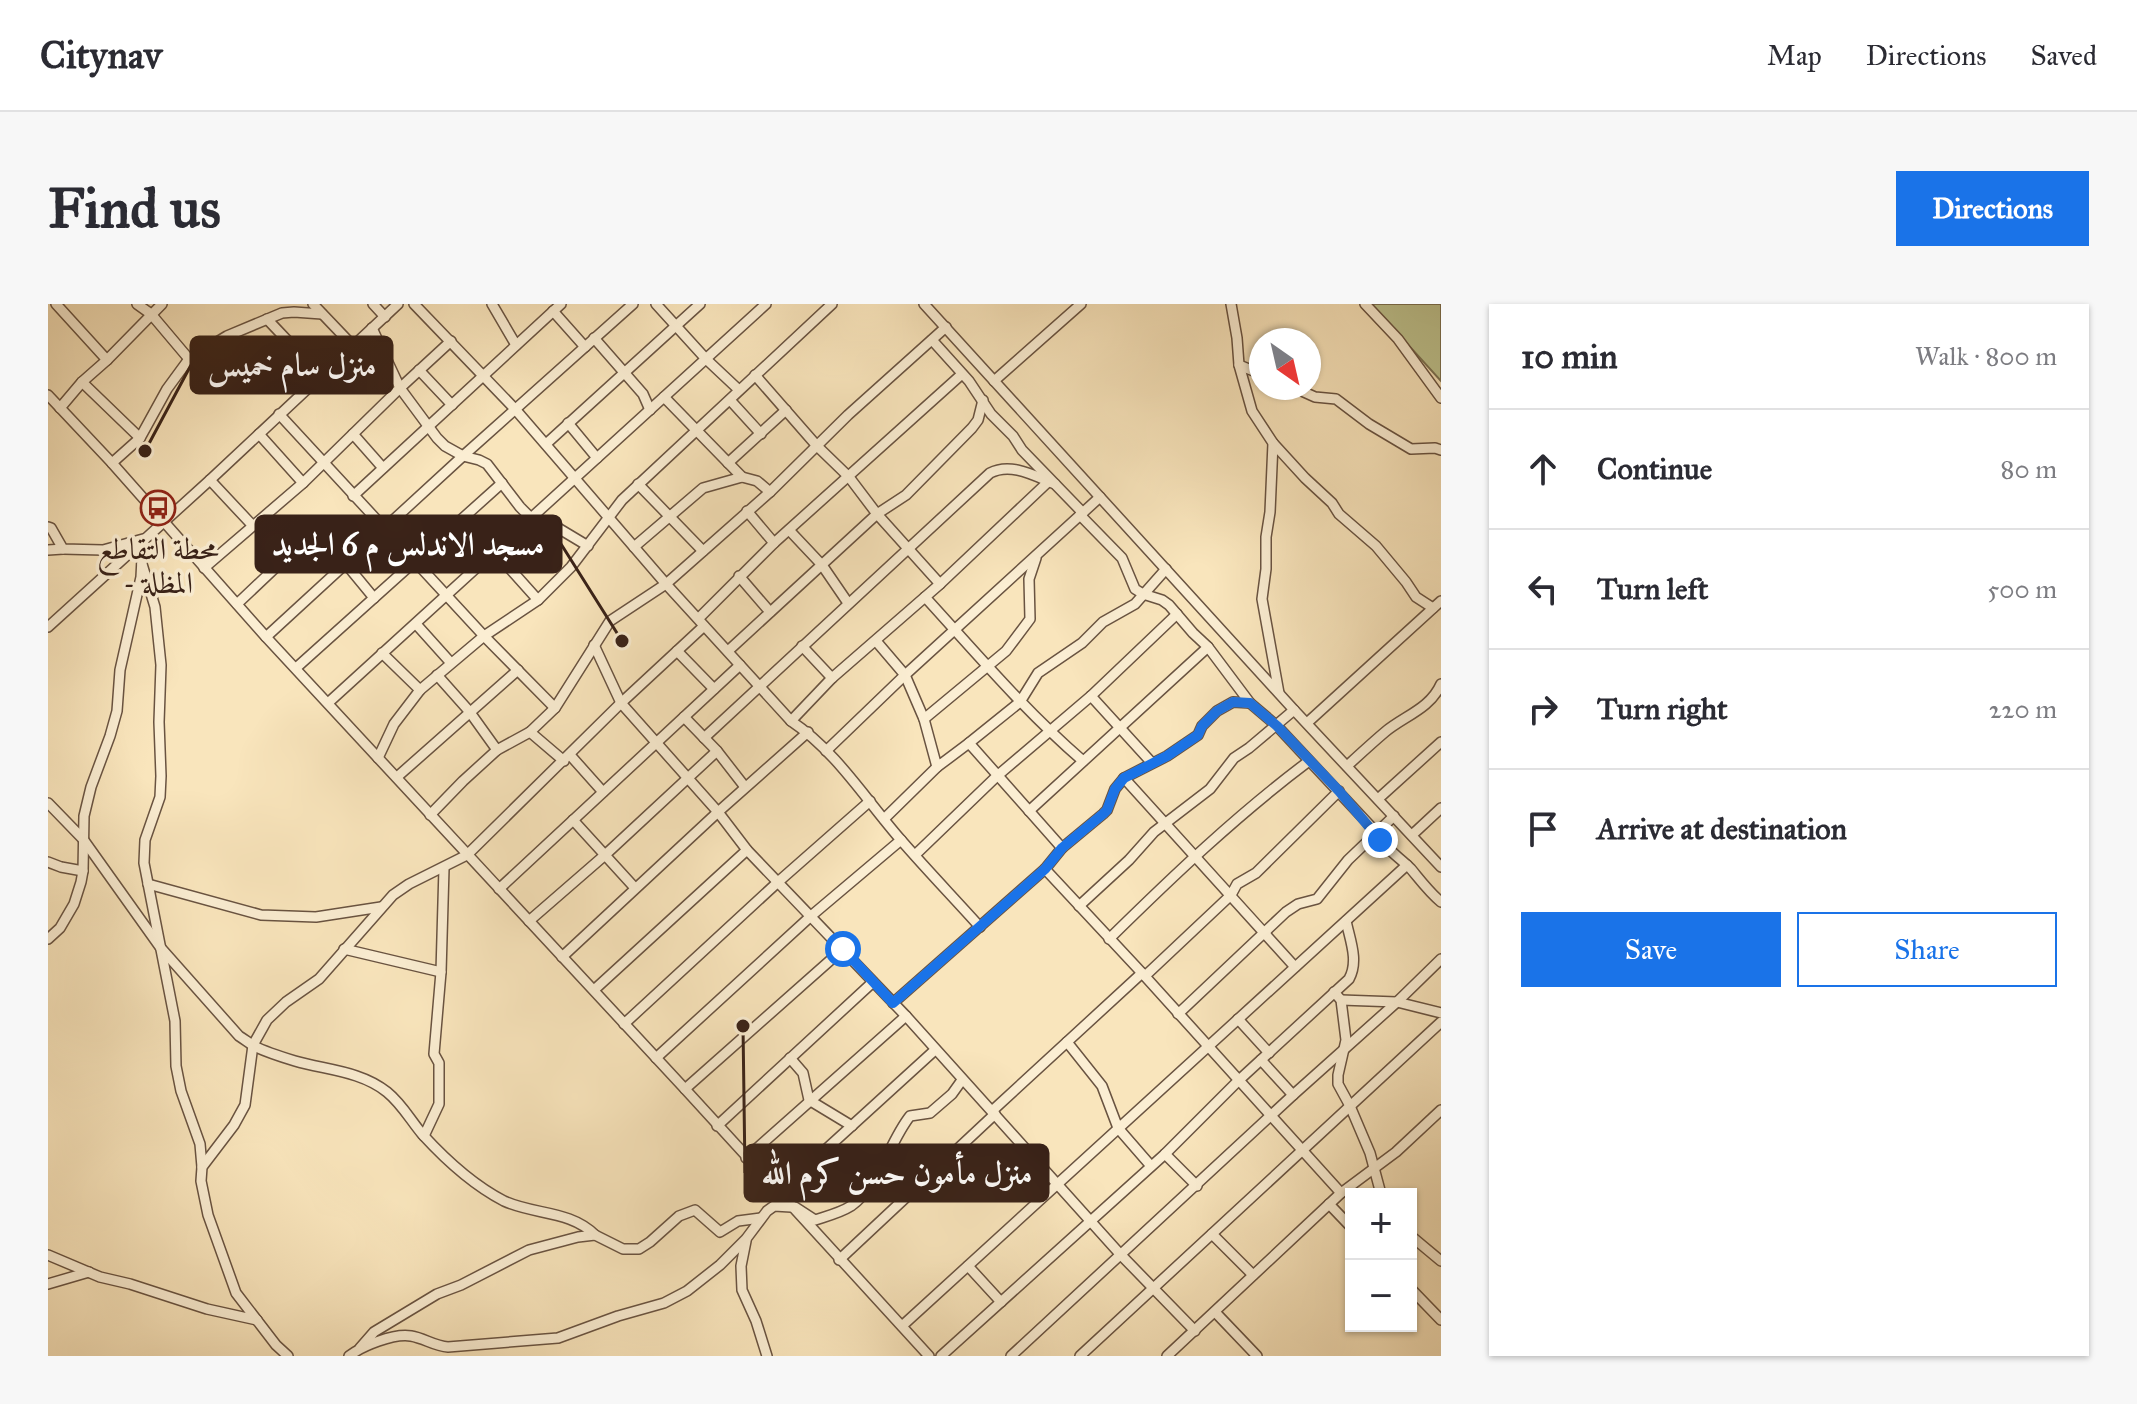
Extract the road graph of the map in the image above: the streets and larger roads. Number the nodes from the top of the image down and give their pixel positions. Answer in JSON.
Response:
{"nodes":[{"id":1,"x":56,"y":304,"type":"edge"},
{"id":2,"x":137,"y":304,"type":"edge"},
{"id":3,"x":162,"y":304,"type":"edge"},
{"id":4,"x":313,"y":304,"type":"edge"},
{"id":5,"x":373,"y":304,"type":"edge"},
{"id":6,"x":414,"y":304,"type":"edge"},
{"id":7,"x":493,"y":304,"type":"edge"},
{"id":8,"x":633,"y":304,"type":"edge"},
{"id":9,"x":656,"y":304,"type":"edge"},
{"id":10,"x":700,"y":304,"type":"edge"},
{"id":11,"x":766,"y":304,"type":"edge"},
{"id":12,"x":832,"y":304,"type":"edge"},
{"id":13,"x":924,"y":304,"type":"edge"},
{"id":14,"x":1068,"y":304,"type":"edge"},
{"id":15,"x":1081,"y":304,"type":"edge"},
{"id":16,"x":1231,"y":304,"type":"edge"},
{"id":17,"x":1365,"y":304,"type":"edge"},
{"id":18,"x":394,"y":305,"type":"edge"},
{"id":19,"x":557,"y":308,"type":"edge"},
{"id":20,"x":151,"y":314,"type":"junction"},
{"id":21,"x":322,"y":314,"type":"junction"},
{"id":22,"x":385,"y":317,"type":"junction"},
{"id":23,"x":1067,"y":317,"type":"junction"},
{"id":24,"x":267,"y":319,"type":"junction"},
{"id":25,"x":675,"y":327,"type":"junction"},
{"id":26,"x":946,"y":327,"type":"junction"},
{"id":27,"x":372,"y":328,"type":"junction"},
{"id":28,"x":594,"y":338,"type":"junction"},
{"id":29,"x":932,"y":340,"type":"junction"},
{"id":30,"x":451,"y":341,"type":"junction"},
{"id":31,"x":516,"y":345,"type":"junction"},
{"id":32,"x":354,"y":347,"type":"junction"},
{"id":33,"x":585,"y":347,"type":"junction"},
{"id":34,"x":189,"y":359,"type":"junction"},
{"id":35,"x":706,"y":359,"type":"junction"},
{"id":36,"x":107,"y":360,"type":"junction"},
{"id":37,"x":1239,"y":365,"type":"junction"},
{"id":38,"x":1249,"y":369,"type":"edge"},
{"id":39,"x":419,"y":370,"type":"junction"},
{"id":40,"x":625,"y":372,"type":"junction"},
{"id":41,"x":962,"y":374,"type":"junction"},
{"id":42,"x":755,"y":375,"type":"junction"},
{"id":43,"x":321,"y":376,"type":"junction"},
{"id":44,"x":482,"y":376,"type":"junction"},
{"id":45,"x":994,"y":381,"type":"junction"},
{"id":46,"x":82,"y":382,"type":"junction"},
{"id":47,"x":400,"y":388,"type":"junction"},
{"id":48,"x":739,"y":390,"type":"junction"},
{"id":49,"x":48,"y":395,"type":"edge"},
{"id":50,"x":664,"y":397,"type":"junction"},
{"id":51,"x":1321,"y":398,"type":"edge"},
{"id":52,"x":1441,"y":398,"type":"edge"},
{"id":53,"x":730,"y":400,"type":"junction"},
{"id":54,"x":983,"y":400,"type":"junction"},
{"id":55,"x":452,"y":405,"type":"junction"},
{"id":56,"x":60,"y":408,"type":"junction"},
{"id":57,"x":515,"y":409,"type":"junction"},
{"id":58,"x":650,"y":410,"type":"junction"},
{"id":59,"x":786,"y":410,"type":"junction"},
{"id":60,"x":279,"y":414,"type":"junction"},
{"id":61,"x":568,"y":423,"type":"junction"},
{"id":62,"x":428,"y":426,"type":"junction"},
{"id":63,"x":696,"y":431,"type":"junction"},
{"id":64,"x":259,"y":434,"type":"junction"},
{"id":65,"x":353,"y":434,"type":"junction"},
{"id":66,"x":761,"y":434,"type":"junction"},
{"id":67,"x":140,"y":438,"type":"junction"},
{"id":68,"x":1273,"y":443,"type":"junction"},
{"id":69,"x":546,"y":444,"type":"junction"},
{"id":70,"x":817,"y":446,"type":"junction"},
{"id":71,"x":1441,"y":450,"type":"edge"},
{"id":72,"x":463,"y":456,"type":"junction"},
{"id":73,"x":597,"y":458,"type":"junction"},
{"id":74,"x":324,"y":462,"type":"junction"},
{"id":75,"x":112,"y":463,"type":"junction"},
{"id":76,"x":728,"y":463,"type":"junction"},
{"id":77,"x":383,"y":468,"type":"junction"},
{"id":78,"x":575,"y":477,"type":"junction"},
{"id":79,"x":742,"y":477,"type":"junction"},
{"id":80,"x":849,"y":477,"type":"junction"},
{"id":81,"x":210,"y":480,"type":"junction"},
{"id":82,"x":303,"y":483,"type":"junction"},
{"id":83,"x":502,"y":483,"type":"junction"},
{"id":84,"x":1052,"y":483,"type":"junction"},
{"id":85,"x":638,"y":484,"type":"junction"},
{"id":86,"x":770,"y":492,"type":"junction"},
{"id":87,"x":353,"y":496,"type":"junction"},
{"id":88,"x":1100,"y":497,"type":"junction"},
{"id":89,"x":747,"y":511,"type":"junction"},
{"id":90,"x":877,"y":514,"type":"junction"},
{"id":91,"x":1082,"y":514,"type":"junction"},
{"id":92,"x":530,"y":517,"type":"junction"},
{"id":93,"x":670,"y":517,"type":"junction"},
{"id":94,"x":610,"y":519,"type":"junction"},
{"id":95,"x":163,"y":521,"type":"junction"},
{"id":96,"x":253,"y":526,"type":"junction"},
{"id":97,"x":48,"y":527,"type":"edge"},
{"id":98,"x":384,"y":529,"type":"junction"},
{"id":99,"x":789,"y":530,"type":"junction"},
{"id":100,"x":143,"y":539,"type":"junction"},
{"id":101,"x":774,"y":543,"type":"junction"},
{"id":102,"x":588,"y":546,"type":"junction"},
{"id":103,"x":634,"y":547,"type":"junction"},
{"id":104,"x":63,"y":549,"type":"junction"},
{"id":105,"x":907,"y":549,"type":"junction"},
{"id":106,"x":48,"y":550,"type":"edge"},
{"id":107,"x":494,"y":551,"type":"junction"},
{"id":108,"x":703,"y":551,"type":"junction"},
{"id":109,"x":1038,"y":555,"type":"junction"},
{"id":110,"x":415,"y":562,"type":"junction"},
{"id":111,"x":142,"y":564,"type":"junction"},
{"id":112,"x":346,"y":564,"type":"junction"},
{"id":113,"x":822,"y":565,"type":"junction"},
{"id":114,"x":204,"y":568,"type":"junction"},
{"id":115,"x":1166,"y":569,"type":"junction"},
{"id":116,"x":739,"y":576,"type":"junction"},
{"id":117,"x":666,"y":584,"type":"junction"},
{"id":118,"x":940,"y":584,"type":"junction"},
{"id":119,"x":446,"y":594,"type":"junction"},
{"id":120,"x":1143,"y":594,"type":"junction"},
{"id":121,"x":925,"y":597,"type":"junction"},
{"id":122,"x":374,"y":598,"type":"junction"},
{"id":123,"x":538,"y":600,"type":"junction"},
{"id":124,"x":1441,"y":601,"type":"edge"},
{"id":125,"x":848,"y":603,"type":"junction"},
{"id":126,"x":237,"y":604,"type":"junction"},
{"id":127,"x":1433,"y":608,"type":"junction"},
{"id":128,"x":770,"y":612,"type":"junction"},
{"id":129,"x":1177,"y":614,"type":"junction"},
{"id":130,"x":702,"y":622,"type":"junction"},
{"id":131,"x":416,"y":624,"type":"junction"},
{"id":132,"x":48,"y":627,"type":"edge"},
{"id":133,"x":956,"y":630,"type":"junction"},
{"id":134,"x":484,"y":636,"type":"junction"},
{"id":135,"x":266,"y":637,"type":"junction"},
{"id":136,"x":876,"y":641,"type":"junction"},
{"id":137,"x":594,"y":645,"type":"junction"},
{"id":138,"x":802,"y":646,"type":"junction"},
{"id":139,"x":1208,"y":647,"type":"junction"},
{"id":140,"x":677,"y":651,"type":"junction"},
{"id":141,"x":728,"y":651,"type":"junction"},
{"id":142,"x":382,"y":653,"type":"junction"},
{"id":143,"x":451,"y":663,"type":"junction"},
{"id":144,"x":740,"y":665,"type":"junction"},
{"id":145,"x":987,"y":665,"type":"junction"},
{"id":146,"x":296,"y":668,"type":"junction"},
{"id":147,"x":518,"y":670,"type":"junction"},
{"id":148,"x":437,"y":675,"type":"junction"},
{"id":149,"x":905,"y":675,"type":"junction"},
{"id":150,"x":832,"y":678,"type":"junction"},
{"id":151,"x":1441,"y":684,"type":"edge"},
{"id":152,"x":759,"y":685,"type":"junction"},
{"id":153,"x":714,"y":689,"type":"junction"},
{"id":154,"x":420,"y":690,"type":"junction"},
{"id":155,"x":1279,"y":693,"type":"junction"},
{"id":156,"x":1091,"y":696,"type":"junction"},
{"id":157,"x":1020,"y":702,"type":"junction"},
{"id":158,"x":328,"y":703,"type":"junction"},
{"id":159,"x":621,"y":703,"type":"junction"},
{"id":160,"x":1250,"y":703,"type":"junction"},
{"id":161,"x":555,"y":708,"type":"junction"},
{"id":162,"x":1294,"y":710,"type":"junction"},
{"id":163,"x":469,"y":711,"type":"junction"},
{"id":164,"x":684,"y":717,"type":"junction"},
{"id":165,"x":924,"y":719,"type":"junction"},
{"id":166,"x":791,"y":721,"type":"junction"},
{"id":167,"x":1307,"y":723,"type":"junction"},
{"id":168,"x":1277,"y":726,"type":"junction"},
{"id":169,"x":1120,"y":727,"type":"junction"},
{"id":170,"x":530,"y":732,"type":"junction"},
{"id":171,"x":808,"y":732,"type":"junction"},
{"id":172,"x":1049,"y":732,"type":"junction"},
{"id":173,"x":704,"y":738,"type":"junction"},
{"id":174,"x":656,"y":742,"type":"junction"},
{"id":175,"x":1441,"y":742,"type":"edge"},
{"id":176,"x":969,"y":743,"type":"junction"},
{"id":177,"x":497,"y":750,"type":"junction"},
{"id":178,"x":717,"y":751,"type":"junction"},
{"id":179,"x":826,"y":751,"type":"junction"},
{"id":180,"x":378,"y":758,"type":"junction"},
{"id":181,"x":567,"y":758,"type":"junction"},
{"id":182,"x":1083,"y":761,"type":"junction"},
{"id":183,"x":1309,"y":761,"type":"junction"},
{"id":184,"x":1152,"y":763,"type":"junction"},
{"id":185,"x":1347,"y":766,"type":"junction"},
{"id":186,"x":937,"y":767,"type":"junction"},
{"id":187,"x":997,"y":776,"type":"junction"},
{"id":188,"x":397,"y":777,"type":"junction"},
{"id":189,"x":687,"y":777,"type":"junction"},
{"id":190,"x":1124,"y":778,"type":"junction"},
{"id":191,"x":745,"y":787,"type":"junction"},
{"id":192,"x":1339,"y":791,"type":"junction"},
{"id":193,"x":603,"y":792,"type":"junction"},
{"id":194,"x":1378,"y":799,"type":"junction"},
{"id":195,"x":870,"y":801,"type":"junction"},
{"id":196,"x":48,"y":803,"type":"edge"},
{"id":197,"x":1441,"y":808,"type":"edge"},
{"id":198,"x":1029,"y":811,"type":"junction"},
{"id":199,"x":718,"y":812,"type":"junction"},
{"id":200,"x":430,"y":815,"type":"junction"},
{"id":201,"x":1394,"y":816,"type":"junction"},
{"id":202,"x":884,"y":819,"type":"junction"},
{"id":203,"x":573,"y":820,"type":"junction"},
{"id":204,"x":1165,"y":823,"type":"junction"},
{"id":205,"x":1376,"y":832,"type":"junction"},
{"id":206,"x":1412,"y":835,"type":"junction"},
{"id":207,"x":83,"y":839,"type":"junction"},
{"id":208,"x":901,"y":840,"type":"junction"},
{"id":209,"x":1062,"y":848,"type":"junction"},
{"id":210,"x":747,"y":850,"type":"junction"},
{"id":211,"x":467,"y":855,"type":"junction"},
{"id":212,"x":605,"y":855,"type":"junction"},
{"id":213,"x":915,"y":855,"type":"junction"},
{"id":214,"x":1194,"y":857,"type":"junction"},
{"id":215,"x":48,"y":862,"type":"edge"},
{"id":216,"x":1407,"y":865,"type":"junction"},
{"id":217,"x":1441,"y":867,"type":"edge"},
{"id":218,"x":444,"y":868,"type":"junction"},
{"id":219,"x":1045,"y":869,"type":"junction"},
{"id":220,"x":83,"y":871,"type":"junction"},
{"id":221,"x":778,"y":882,"type":"junction"},
{"id":222,"x":148,"y":884,"type":"junction"},
{"id":223,"x":635,"y":888,"type":"junction"},
{"id":224,"x":499,"y":889,"type":"junction"},
{"id":225,"x":1231,"y":895,"type":"junction"},
{"id":226,"x":1441,"y":902,"type":"edge"},
{"id":227,"x":1079,"y":906,"type":"junction"},
{"id":228,"x":381,"y":907,"type":"junction"},
{"id":229,"x":811,"y":916,"type":"junction"},
{"id":230,"x":529,"y":921,"type":"junction"},
{"id":231,"x":1346,"y":921,"type":"junction"},
{"id":232,"x":980,"y":927,"type":"junction"},
{"id":233,"x":1264,"y":932,"type":"junction"},
{"id":234,"x":48,"y":939,"type":"edge"},
{"id":235,"x":1109,"y":939,"type":"junction"},
{"id":236,"x":160,"y":947,"type":"junction"},
{"id":237,"x":344,"y":949,"type":"junction"},
{"id":238,"x":843,"y":949,"type":"junction"},
{"id":239,"x":562,"y":957,"type":"junction"},
{"id":240,"x":1441,"y":959,"type":"edge"},
{"id":241,"x":1295,"y":967,"type":"junction"},
{"id":242,"x":441,"y":972,"type":"junction"},
{"id":243,"x":1144,"y":975,"type":"junction"},
{"id":244,"x":873,"y":982,"type":"junction"},
{"id":245,"x":594,"y":990,"type":"junction"},
{"id":246,"x":1338,"y":996,"type":"junction"},
{"id":247,"x":1397,"y":1002,"type":"junction"},
{"id":248,"x":893,"y":1003,"type":"junction"},
{"id":249,"x":1441,"y":1013,"type":"edge"},
{"id":250,"x":1178,"y":1014,"type":"junction"},
{"id":251,"x":906,"y":1016,"type":"junction"},
{"id":252,"x":1238,"y":1019,"type":"junction"},
{"id":253,"x":1441,"y":1022,"type":"edge"},
{"id":254,"x":624,"y":1024,"type":"junction"},
{"id":255,"x":1067,"y":1042,"type":"junction"},
{"id":256,"x":253,"y":1045,"type":"junction"},
{"id":257,"x":1208,"y":1047,"type":"junction"},
{"id":258,"x":1344,"y":1049,"type":"junction"},
{"id":259,"x":935,"y":1050,"type":"junction"},
{"id":260,"x":1265,"y":1056,"type":"junction"},
{"id":261,"x":656,"y":1058,"type":"junction"},
{"id":262,"x":790,"y":1058,"type":"junction"},
{"id":263,"x":962,"y":1080,"type":"junction"},
{"id":264,"x":1238,"y":1081,"type":"junction"},
{"id":265,"x":685,"y":1089,"type":"junction"},
{"id":266,"x":1293,"y":1095,"type":"junction"},
{"id":267,"x":809,"y":1100,"type":"junction"},
{"id":268,"x":1350,"y":1106,"type":"junction"},
{"id":269,"x":1441,"y":1110,"type":"edge"},
{"id":270,"x":994,"y":1112,"type":"junction"},
{"id":271,"x":1271,"y":1116,"type":"junction"},
{"id":272,"x":717,"y":1126,"type":"junction"},
{"id":273,"x":852,"y":1126,"type":"junction"},
{"id":274,"x":1118,"y":1128,"type":"junction"},
{"id":275,"x":424,"y":1136,"type":"junction"},
{"id":276,"x":1302,"y":1151,"type":"junction"},
{"id":277,"x":1165,"y":1154,"type":"junction"},
{"id":278,"x":746,"y":1158,"type":"junction"},
{"id":279,"x":1151,"y":1166,"type":"junction"},
{"id":280,"x":202,"y":1167,"type":"junction"},
{"id":281,"x":1375,"y":1168,"type":"junction"},
{"id":282,"x":1058,"y":1186,"type":"junction"},
{"id":283,"x":1197,"y":1186,"type":"junction"},
{"id":284,"x":1380,"y":1188,"type":"edge"},
{"id":285,"x":1341,"y":1193,"type":"junction"},
{"id":286,"x":785,"y":1200,"type":"junction"},
{"id":287,"x":1329,"y":1204,"type":"junction"},
{"id":288,"x":761,"y":1218,"type":"junction"},
{"id":289,"x":1089,"y":1221,"type":"junction"},
{"id":290,"x":1345,"y":1221,"type":"edge"},
{"id":291,"x":1212,"y":1234,"type":"junction"},
{"id":292,"x":595,"y":1235,"type":"junction"},
{"id":293,"x":746,"y":1239,"type":"junction"},
{"id":294,"x":1417,"y":1241,"type":"edge"},
{"id":295,"x":1120,"y":1254,"type":"junction"},
{"id":296,"x":48,"y":1255,"type":"edge"},
{"id":297,"x":839,"y":1260,"type":"junction"},
{"id":298,"x":1441,"y":1261,"type":"edge"},
{"id":299,"x":968,"y":1266,"type":"junction"},
{"id":300,"x":89,"y":1272,"type":"junction"},
{"id":301,"x":1253,"y":1275,"type":"junction"},
{"id":302,"x":48,"y":1284,"type":"edge"},
{"id":303,"x":1153,"y":1289,"type":"junction"},
{"id":304,"x":1417,"y":1295,"type":"edge"},
{"id":305,"x":1001,"y":1302,"type":"junction"},
{"id":306,"x":1215,"y":1312,"type":"junction"},
{"id":307,"x":257,"y":1320,"type":"junction"},
{"id":308,"x":1441,"y":1320,"type":"edge"},
{"id":309,"x":902,"y":1326,"type":"junction"},
{"id":310,"x":1195,"y":1331,"type":"junction"},
{"id":311,"x":360,"y":1348,"type":"junction"},
{"id":312,"x":288,"y":1356,"type":"edge"},
{"id":313,"x":349,"y":1356,"type":"edge"},
{"id":314,"x":767,"y":1356,"type":"edge"},
{"id":315,"x":929,"y":1356,"type":"edge"},
{"id":316,"x":941,"y":1356,"type":"edge"},
{"id":317,"x":1011,"y":1356,"type":"edge"},
{"id":318,"x":1080,"y":1356,"type":"edge"},
{"id":319,"x":1167,"y":1356,"type":"edge"},
{"id":320,"x":1257,"y":1356,"type":"edge"}],
"edges":[{"from":1,"to":36,"type":"street"},
{"from":2,"to":20,"type":"street"},
{"from":3,"to":20,"type":"street"},
{"from":4,"to":21,"type":"street"},
{"from":5,"to":22,"type":"street"},
{"from":6,"to":30,"type":"street"},
{"from":7,"to":31,"type":"street"},
{"from":8,"to":28,"type":"street"},
{"from":9,"to":25,"type":"street"},
{"from":10,"to":25,"type":"street"},
{"from":11,"to":35,"type":"street"},
{"from":12,"to":42,"type":"street"},
{"from":13,"to":26,"type":"street"},
{"from":14,"to":23,"type":"street"},
{"from":15,"to":23,"type":"street"},
{"from":16,"to":37,"type":"street"},
{"from":17,"to":52,"type":"street"},
{"from":18,"to":22,"type":"street"},
{"from":19,"to":31,"type":"street"},
{"from":19,"to":33,"type":"street"},
{"from":20,"to":34,"type":"street"},
{"from":20,"to":36,"type":"street"},
{"from":21,"to":24,"type":"street"},
{"from":21,"to":32,"type":"street"},
{"from":22,"to":27,"type":"street"},
{"from":23,"to":45,"type":"street"},
{"from":24,"to":34,"type":"street"},
{"from":24,"to":43,"type":"street"},
{"from":25,"to":35,"type":"street"},
{"from":25,"to":40,"type":"street"},
{"from":26,"to":29,"type":"street"},
{"from":26,"to":45,"type":"street"},
{"from":27,"to":32,"type":"street"},
{"from":27,"to":47,"type":"street"},
{"from":28,"to":33,"type":"street"},
{"from":28,"to":40,"type":"street"},
{"from":29,"to":41,"type":"street"},
{"from":29,"to":70,"type":"street"},
{"from":30,"to":39,"type":"street"},
{"from":30,"to":44,"type":"street"},
{"from":31,"to":44,"type":"street"},
{"from":32,"to":43,"type":"street"},
{"from":33,"to":57,"type":"street"},
{"from":34,"to":67,"type":"street"},
{"from":35,"to":48,"type":"street"},
{"from":35,"to":50,"type":"street"},
{"from":36,"to":46,"type":"street"},
{"from":37,"to":38,"type":"street"},
{"from":37,"to":68,"type":"street"},
{"from":39,"to":47,"type":"street"},
{"from":39,"to":55,"type":"street"},
{"from":40,"to":58,"type":"street"},
{"from":40,"to":61,"type":"street"},
{"from":41,"to":54,"type":"street"},
{"from":41,"to":80,"type":"street"},
{"from":42,"to":48,"type":"street"},
{"from":42,"to":59,"type":"street"},
{"from":43,"to":60,"type":"street"},
{"from":44,"to":55,"type":"street"},
{"from":44,"to":57,"type":"street"},
{"from":45,"to":88,"type":"street"},
{"from":46,"to":56,"type":"street"},
{"from":46,"to":67,"type":"street"},
{"from":47,"to":62,"type":"street"},
{"from":47,"to":65,"type":"street"},
{"from":48,"to":53,"type":"street"},
{"from":49,"to":56,"type":"street"},
{"from":50,"to":58,"type":"street"},
{"from":50,"to":63,"type":"street"},
{"from":51,"to":71,"type":"street"},
{"from":53,"to":63,"type":"street"},
{"from":53,"to":66,"type":"street"},
{"from":54,"to":84,"type":"street"},
{"from":54,"to":90,"type":"street"},
{"from":55,"to":62,"type":"street"},
{"from":56,"to":75,"type":"street"},
{"from":57,"to":69,"type":"street"},
{"from":57,"to":72,"type":"street"},
{"from":58,"to":73,"type":"street"},
{"from":59,"to":66,"type":"street"},
{"from":59,"to":70,"type":"street"},
{"from":60,"to":64,"type":"street"},
{"from":60,"to":74,"type":"street"},
{"from":61,"to":69,"type":"street"},
{"from":61,"to":73,"type":"street"},
{"from":62,"to":72,"type":"street"},
{"from":62,"to":77,"type":"street"},
{"from":63,"to":76,"type":"street"},
{"from":63,"to":85,"type":"street"},
{"from":64,"to":81,"type":"street"},
{"from":64,"to":82,"type":"street"},
{"from":65,"to":74,"type":"street"},
{"from":65,"to":77,"type":"street"},
{"from":66,"to":76,"type":"street"},
{"from":67,"to":75,"type":"street"},
{"from":68,"to":127,"type":"street"},
{"from":68,"to":155,"type":"street"},
{"from":69,"to":78,"type":"street"},
{"from":70,"to":80,"type":"street"},
{"from":70,"to":86,"type":"street"},
{"from":72,"to":83,"type":"street"},
{"from":72,"to":98,"type":"street"},
{"from":73,"to":78,"type":"street"},
{"from":74,"to":82,"type":"street"},
{"from":74,"to":87,"type":"street"},
{"from":75,"to":95,"type":"street"},
{"from":76,"to":79,"type":"street"},
{"from":77,"to":87,"type":"street"},
{"from":78,"to":92,"type":"street"},
{"from":78,"to":94,"type":"street"},
{"from":79,"to":86,"type":"street"},
{"from":79,"to":93,"type":"street"},
{"from":80,"to":90,"type":"street"},
{"from":80,"to":99,"type":"street"},
{"from":81,"to":95,"type":"street"},
{"from":81,"to":96,"type":"street"},
{"from":82,"to":96,"type":"street"},
{"from":83,"to":92,"type":"street"},
{"from":83,"to":110,"type":"street"},
{"from":84,"to":91,"type":"street"},
{"from":84,"to":105,"type":"street"},
{"from":84,"to":118,"type":"street"},
{"from":85,"to":93,"type":"street"},
{"from":85,"to":94,"type":"street"},
{"from":86,"to":89,"type":"street"},
{"from":87,"to":98,"type":"street"},
{"from":88,"to":91,"type":"street"},
{"from":88,"to":115,"type":"street"},
{"from":89,"to":101,"type":"street"},
{"from":89,"to":108,"type":"street"},
{"from":90,"to":105,"type":"street"},
{"from":90,"to":113,"type":"street"},
{"from":91,"to":109,"type":"street"},
{"from":91,"to":120,"type":"street"},
{"from":92,"to":102,"type":"street"},
{"from":92,"to":107,"type":"street"},
{"from":93,"to":103,"type":"street"},
{"from":93,"to":108,"type":"street"},
{"from":94,"to":102,"type":"street"},
{"from":94,"to":103,"type":"street"},
{"from":95,"to":100,"type":"street"},
{"from":95,"to":114,"type":"street"},
{"from":96,"to":114,"type":"street"},
{"from":97,"to":104,"type":"street"},
{"from":98,"to":110,"type":"street"},
{"from":98,"to":112,"type":"street"},
{"from":99,"to":101,"type":"street"},
{"from":99,"to":113,"type":"street"},
{"from":100,"to":104,"type":"street"},
{"from":100,"to":111,"type":"street"},
{"from":100,"to":132,"type":"street"},
{"from":101,"to":116,"type":"street"},
{"from":102,"to":123,"type":"street"},
{"from":103,"to":117,"type":"street"},
{"from":104,"to":106,"type":"street"},
{"from":105,"to":118,"type":"street"},
{"from":105,"to":125,"type":"street"},
{"from":107,"to":119,"type":"street"},
{"from":107,"to":123,"type":"street"},
{"from":108,"to":117,"type":"street"},
{"from":109,"to":133,"type":"street"},
{"from":109,"to":145,"type":"street"},
{"from":110,"to":119,"type":"street"},
{"from":110,"to":122,"type":"street"},
{"from":111,"to":207,"type":"street"},
{"from":111,"to":222,"type":"street"},
{"from":112,"to":122,"type":"street"},
{"from":112,"to":126,"type":"street"},
{"from":112,"to":135,"type":"street"},
{"from":113,"to":125,"type":"street"},
{"from":113,"to":128,"type":"street"},
{"from":114,"to":126,"type":"street"},
{"from":115,"to":120,"type":"street"},
{"from":115,"to":155,"type":"street"},
{"from":116,"to":128,"type":"street"},
{"from":116,"to":130,"type":"street"},
{"from":117,"to":130,"type":"street"},
{"from":117,"to":137,"type":"street"},
{"from":118,"to":121,"type":"street"},
{"from":119,"to":131,"type":"street"},
{"from":119,"to":134,"type":"street"},
{"from":120,"to":129,"type":"street"},
{"from":120,"to":157,"type":"street"},
{"from":121,"to":133,"type":"street"},
{"from":121,"to":136,"type":"street"},
{"from":122,"to":146,"type":"street"},
{"from":123,"to":134,"type":"street"},
{"from":124,"to":127,"type":"street"},
{"from":125,"to":138,"type":"street"},
{"from":126,"to":135,"type":"street"},
{"from":127,"to":167,"type":"street"},
{"from":128,"to":141,"type":"street"},
{"from":129,"to":139,"type":"street"},
{"from":129,"to":156,"type":"street"},
{"from":130,"to":140,"type":"street"},
{"from":130,"to":141,"type":"street"},
{"from":131,"to":142,"type":"street"},
{"from":131,"to":143,"type":"street"},
{"from":133,"to":145,"type":"street"},
{"from":133,"to":149,"type":"street"},
{"from":134,"to":143,"type":"street"},
{"from":134,"to":147,"type":"street"},
{"from":135,"to":146,"type":"street"},
{"from":136,"to":149,"type":"street"},
{"from":136,"to":150,"type":"street"},
{"from":137,"to":159,"type":"street"},
{"from":137,"to":161,"type":"street"},
{"from":138,"to":150,"type":"street"},
{"from":138,"to":152,"type":"street"},
{"from":139,"to":160,"type":"street"},
{"from":139,"to":169,"type":"street"},
{"from":140,"to":153,"type":"street"},
{"from":140,"to":159,"type":"street"},
{"from":141,"to":144,"type":"street"},
{"from":142,"to":154,"type":"street"},
{"from":142,"to":158,"type":"street"},
{"from":143,"to":148,"type":"street"},
{"from":144,"to":152,"type":"street"},
{"from":144,"to":153,"type":"street"},
{"from":145,"to":157,"type":"street"},
{"from":145,"to":165,"type":"street"},
{"from":146,"to":158,"type":"street"},
{"from":147,"to":161,"type":"street"},
{"from":147,"to":163,"type":"street"},
{"from":148,"to":154,"type":"street"},
{"from":148,"to":163,"type":"street"},
{"from":149,"to":165,"type":"street"},
{"from":149,"to":179,"type":"street"},
{"from":150,"to":166,"type":"street"},
{"from":151,"to":185,"type":"street"},
{"from":152,"to":166,"type":"street"},
{"from":152,"to":173,"type":"street"},
{"from":153,"to":164,"type":"street"},
{"from":154,"to":180,"type":"street"},
{"from":155,"to":162,"type":"street"},
{"from":156,"to":169,"type":"street"},
{"from":156,"to":172,"type":"street"},
{"from":157,"to":172,"type":"street"},
{"from":157,"to":176,"type":"street"},
{"from":158,"to":180,"type":"street"},
{"from":159,"to":174,"type":"street"},
{"from":159,"to":181,"type":"street"},
{"from":160,"to":168,"type":"street"},
{"from":160,"to":184,"type":"street"},
{"from":161,"to":170,"type":"street"},
{"from":162,"to":167,"type":"street"},
{"from":162,"to":168,"type":"street"},
{"from":163,"to":177,"type":"street"},
{"from":163,"to":188,"type":"street"},
{"from":164,"to":173,"type":"street"},
{"from":164,"to":174,"type":"street"},
{"from":165,"to":186,"type":"street"},
{"from":166,"to":171,"type":"street"},
{"from":167,"to":185,"type":"street"},
{"from":168,"to":183,"type":"street"},
{"from":168,"to":204,"type":"street"},
{"from":169,"to":182,"type":"street"},
{"from":169,"to":184,"type":"street"},
{"from":170,"to":177,"type":"street"},
{"from":170,"to":181,"type":"street"},
{"from":171,"to":179,"type":"street"},
{"from":171,"to":191,"type":"street"},
{"from":172,"to":182,"type":"street"},
{"from":172,"to":187,"type":"street"},
{"from":173,"to":178,"type":"street"},
{"from":174,"to":189,"type":"street"},
{"from":174,"to":193,"type":"street"},
{"from":175,"to":194,"type":"street"},
{"from":176,"to":186,"type":"street"},
{"from":176,"to":187,"type":"street"},
{"from":177,"to":200,"type":"street"},
{"from":178,"to":189,"type":"street"},
{"from":178,"to":191,"type":"street"},
{"from":179,"to":195,"type":"street"},
{"from":180,"to":188,"type":"street"},
{"from":181,"to":193,"type":"street"},
{"from":181,"to":211,"type":"street"},
{"from":182,"to":198,"type":"street"},
{"from":183,"to":192,"type":"street"},
{"from":183,"to":214,"type":"street"},
{"from":184,"to":190,"type":"street"},
{"from":185,"to":194,"type":"street"},
{"from":186,"to":202,"type":"street"},
{"from":187,"to":198,"type":"street"},
{"from":187,"to":213,"type":"street"},
{"from":188,"to":200,"type":"street"},
{"from":189,"to":199,"type":"street"},
{"from":189,"to":212,"type":"street"},
{"from":190,"to":204,"type":"street"},
{"from":190,"to":209,"type":"street"},
{"from":191,"to":199,"type":"street"},
{"from":192,"to":205,"type":"street"},
{"from":192,"to":225,"type":"street"},
{"from":193,"to":203,"type":"street"},
{"from":194,"to":201,"type":"street"},
{"from":195,"to":202,"type":"street"},
{"from":195,"to":221,"type":"street"},
{"from":196,"to":207,"type":"street"},
{"from":197,"to":206,"type":"street"},
{"from":198,"to":209,"type":"street"},
{"from":199,"to":210,"type":"street"},
{"from":199,"to":223,"type":"street"},
{"from":200,"to":211,"type":"street"},
{"from":201,"to":205,"type":"street"},
{"from":201,"to":206,"type":"street"},
{"from":202,"to":208,"type":"street"},
{"from":203,"to":212,"type":"street"},
{"from":203,"to":224,"type":"street"},
{"from":204,"to":214,"type":"street"},
{"from":204,"to":227,"type":"street"},
{"from":205,"to":216,"type":"street"},
{"from":205,"to":233,"type":"street"},
{"from":206,"to":217,"type":"street"},
{"from":207,"to":220,"type":"street"},
{"from":207,"to":236,"type":"street"},
{"from":208,"to":213,"type":"street"},
{"from":208,"to":229,"type":"street"},
{"from":209,"to":219,"type":"street"},
{"from":210,"to":221,"type":"street"},
{"from":210,"to":245,"type":"street"},
{"from":211,"to":218,"type":"street"},
{"from":211,"to":224,"type":"street"},
{"from":212,"to":223,"type":"street"},
{"from":212,"to":230,"type":"street"},
{"from":213,"to":232,"type":"street"},
{"from":214,"to":225,"type":"street"},
{"from":214,"to":235,"type":"street"},
{"from":215,"to":220,"type":"street"},
{"from":216,"to":226,"type":"street"},
{"from":216,"to":231,"type":"street"},
{"from":218,"to":228,"type":"street"},
{"from":218,"to":242,"type":"street"},
{"from":219,"to":227,"type":"street"},
{"from":219,"to":232,"type":"street"},
{"from":220,"to":234,"type":"street"},
{"from":221,"to":229,"type":"street"},
{"from":221,"to":254,"type":"street"},
{"from":222,"to":228,"type":"street"},
{"from":222,"to":236,"type":"street"},
{"from":223,"to":239,"type":"street"},
{"from":224,"to":230,"type":"street"},
{"from":225,"to":233,"type":"street"},
{"from":225,"to":243,"type":"street"},
{"from":227,"to":235,"type":"street"},
{"from":228,"to":237,"type":"street"},
{"from":229,"to":238,"type":"street"},
{"from":229,"to":261,"type":"street"},
{"from":230,"to":239,"type":"street"},
{"from":231,"to":241,"type":"street"},
{"from":231,"to":246,"type":"street"},
{"from":232,"to":248,"type":"street"},
{"from":233,"to":241,"type":"street"},
{"from":233,"to":250,"type":"street"},
{"from":235,"to":243,"type":"street"},
{"from":236,"to":256,"type":"street"},
{"from":236,"to":280,"type":"street"},
{"from":237,"to":242,"type":"street"},
{"from":237,"to":256,"type":"street"},
{"from":238,"to":244,"type":"street"},
{"from":238,"to":265,"type":"street"},
{"from":239,"to":245,"type":"street"},
{"from":240,"to":247,"type":"street"},
{"from":241,"to":252,"type":"street"},
{"from":242,"to":275,"type":"street"},
{"from":243,"to":250,"type":"street"},
{"from":243,"to":255,"type":"street"},
{"from":244,"to":248,"type":"street"},
{"from":244,"to":262,"type":"street"},
{"from":245,"to":254,"type":"street"},
{"from":246,"to":247,"type":"street"},
{"from":246,"to":258,"type":"street"},
{"from":246,"to":260,"type":"street"},
{"from":247,"to":249,"type":"street"},
{"from":247,"to":258,"type":"street"},
{"from":248,"to":251,"type":"street"},
{"from":250,"to":257,"type":"street"},
{"from":251,"to":259,"type":"street"},
{"from":251,"to":267,"type":"street"},
{"from":252,"to":257,"type":"street"},
{"from":252,"to":260,"type":"street"},
{"from":253,"to":268,"type":"street"},
{"from":254,"to":261,"type":"street"},
{"from":255,"to":270,"type":"street"},
{"from":255,"to":274,"type":"street"},
{"from":256,"to":275,"type":"street"},
{"from":256,"to":280,"type":"street"},
{"from":257,"to":264,"type":"street"},
{"from":257,"to":274,"type":"street"},
{"from":258,"to":266,"type":"street"},
{"from":258,"to":268,"type":"street"},
{"from":259,"to":263,"type":"street"},
{"from":259,"to":273,"type":"street"},
{"from":260,"to":264,"type":"street"},
{"from":260,"to":266,"type":"street"},
{"from":261,"to":265,"type":"street"},
{"from":262,"to":267,"type":"street"},
{"from":262,"to":272,"type":"street"},
{"from":263,"to":270,"type":"street"},
{"from":263,"to":286,"type":"street"},
{"from":264,"to":271,"type":"street"},
{"from":264,"to":277,"type":"street"},
{"from":265,"to":272,"type":"street"},
{"from":266,"to":271,"type":"street"},
{"from":267,"to":273,"type":"street"},
{"from":267,"to":278,"type":"street"},
{"from":268,"to":276,"type":"street"},
{"from":268,"to":281,"type":"street"},
{"from":269,"to":281,"type":"street"},
{"from":270,"to":282,"type":"street"},
{"from":270,"to":297,"type":"street"},
{"from":271,"to":276,"type":"street"},
{"from":271,"to":283,"type":"street"},
{"from":272,"to":278,"type":"street"},
{"from":273,"to":286,"type":"street"},
{"from":274,"to":279,"type":"street"},
{"from":274,"to":282,"type":"street"},
{"from":275,"to":292,"type":"street"},
{"from":276,"to":285,"type":"street"},
{"from":276,"to":291,"type":"street"},
{"from":277,"to":279,"type":"street"},
{"from":277,"to":283,"type":"street"},
{"from":278,"to":286,"type":"street"},
{"from":279,"to":289,"type":"street"},
{"from":280,"to":307,"type":"street"},
{"from":281,"to":284,"type":"street"},
{"from":281,"to":285,"type":"street"},
{"from":282,"to":289,"type":"street"},
{"from":282,"to":299,"type":"street"},
{"from":283,"to":295,"type":"street"},
{"from":285,"to":287,"type":"street"},
{"from":286,"to":288,"type":"street"},
{"from":286,"to":297,"type":"street"},
{"from":287,"to":290,"type":"street"},
{"from":287,"to":301,"type":"street"},
{"from":288,"to":292,"type":"street"},
{"from":288,"to":293,"type":"street"},
{"from":289,"to":295,"type":"street"},
{"from":289,"to":305,"type":"street"},
{"from":291,"to":301,"type":"street"},
{"from":291,"to":303,"type":"street"},
{"from":292,"to":311,"type":"street"},
{"from":293,"to":311,"type":"street"},
{"from":293,"to":314,"type":"street"},
{"from":294,"to":298,"type":"street"},
{"from":295,"to":303,"type":"street"},
{"from":295,"to":317,"type":"street"},
{"from":296,"to":300,"type":"street"},
{"from":297,"to":309,"type":"street"},
{"from":299,"to":305,"type":"street"},
{"from":299,"to":309,"type":"street"},
{"from":300,"to":302,"type":"street"},
{"from":300,"to":307,"type":"street"},
{"from":301,"to":306,"type":"street"},
{"from":303,"to":310,"type":"street"},
{"from":303,"to":318,"type":"street"},
{"from":304,"to":308,"type":"street"},
{"from":305,"to":316,"type":"street"},
{"from":306,"to":310,"type":"street"},
{"from":306,"to":320,"type":"street"},
{"from":307,"to":312,"type":"street"},
{"from":309,"to":315,"type":"street"},
{"from":310,"to":319,"type":"street"},
{"from":311,"to":313,"type":"street"}]}
